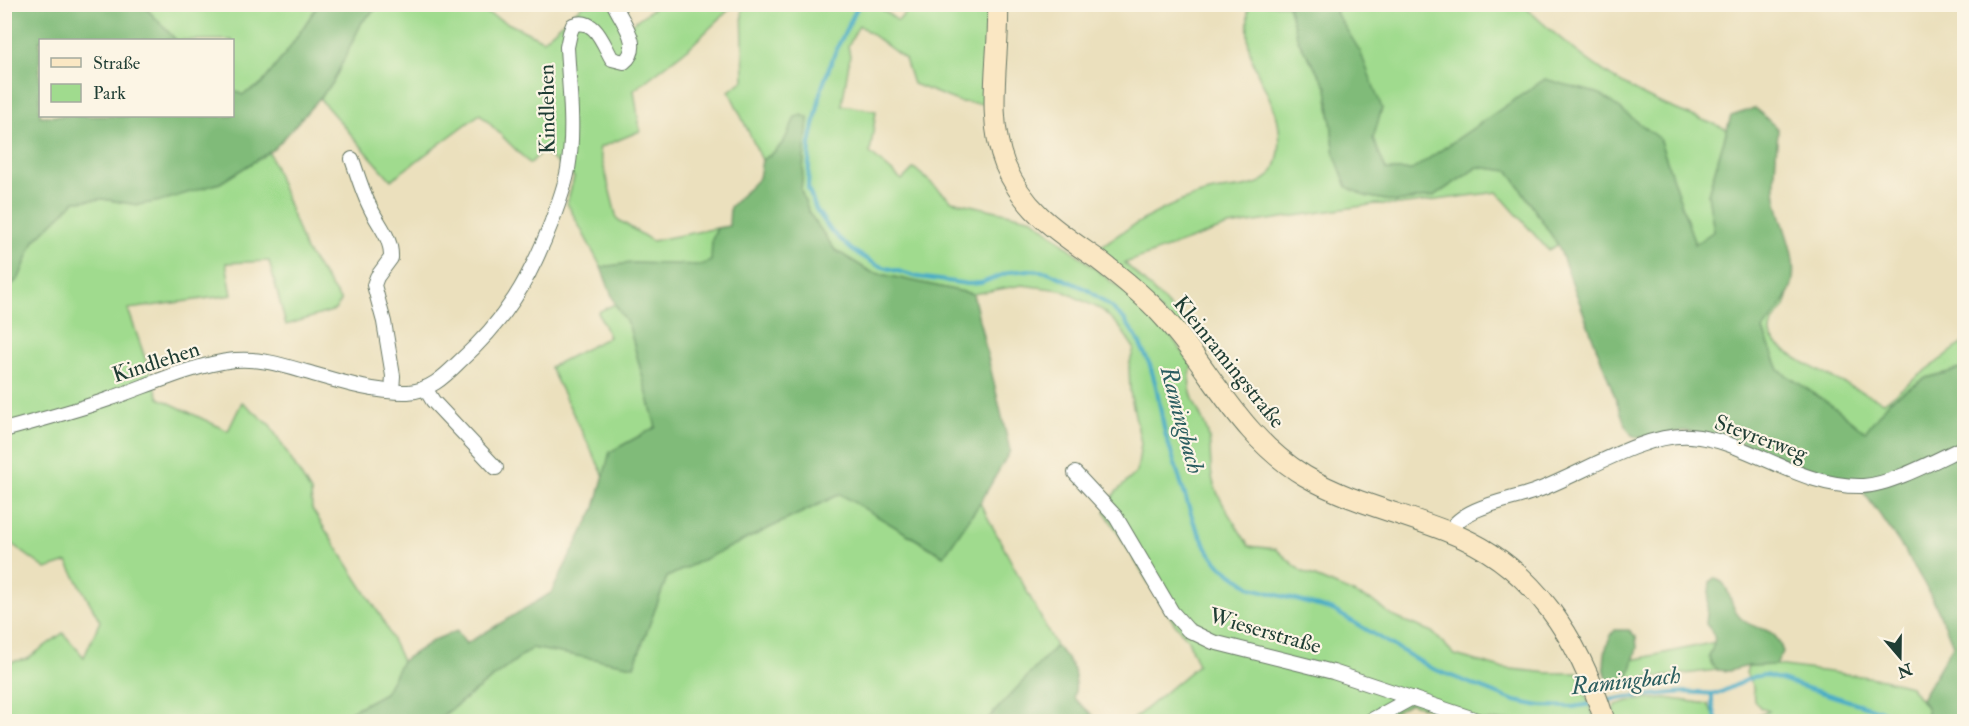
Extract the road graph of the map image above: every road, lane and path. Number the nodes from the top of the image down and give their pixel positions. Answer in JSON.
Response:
{"nodes":[{"id":1,"x":614,"y":4,"type":"edge"},
{"id":2,"x":998,"y":4,"type":"edge"},
{"id":3,"x":352,"y":159,"type":"dead end"},
{"id":4,"x":426,"y":388,"type":"junction"},
{"id":5,"x":392,"y":391,"type":"junction"},
{"id":6,"x":4,"y":430,"type":"edge"},
{"id":7,"x":1965,"y":447,"type":"edge"},
{"id":8,"x":496,"y":468,"type":"dead end"},
{"id":9,"x":1075,"y":473,"type":"dead end"},
{"id":10,"x":1449,"y":532,"type":"junction"},
{"id":11,"x":1412,"y":698,"type":"junction"},
{"id":12,"x":1605,"y":720,"type":"edge"},
{"id":13,"x":1368,"y":722,"type":"edge"},
{"id":14,"x":1483,"y":722,"type":"edge"}],
"edges":[{"from":1,"to":4,"type":"street","name":"Kindlehen"},
{"from":2,"to":10,"type":"main road","name":"Kleinramingstraße"},
{"from":3,"to":5,"type":"street"},
{"from":4,"to":5,"type":"street","name":"Kindlehen"},
{"from":4,"to":8,"type":"street"},
{"from":5,"to":6,"type":"street","name":"Kindlehen"},
{"from":7,"to":10,"type":"street","name":"Steyrerweg"},
{"from":9,"to":11,"type":"street","name":"Wieserstraße"},
{"from":10,"to":12,"type":"main road","name":"Kleinramingstraße"},
{"from":11,"to":13,"type":"street"},
{"from":11,"to":14,"type":"street","name":"Wieserstraße"}]}
